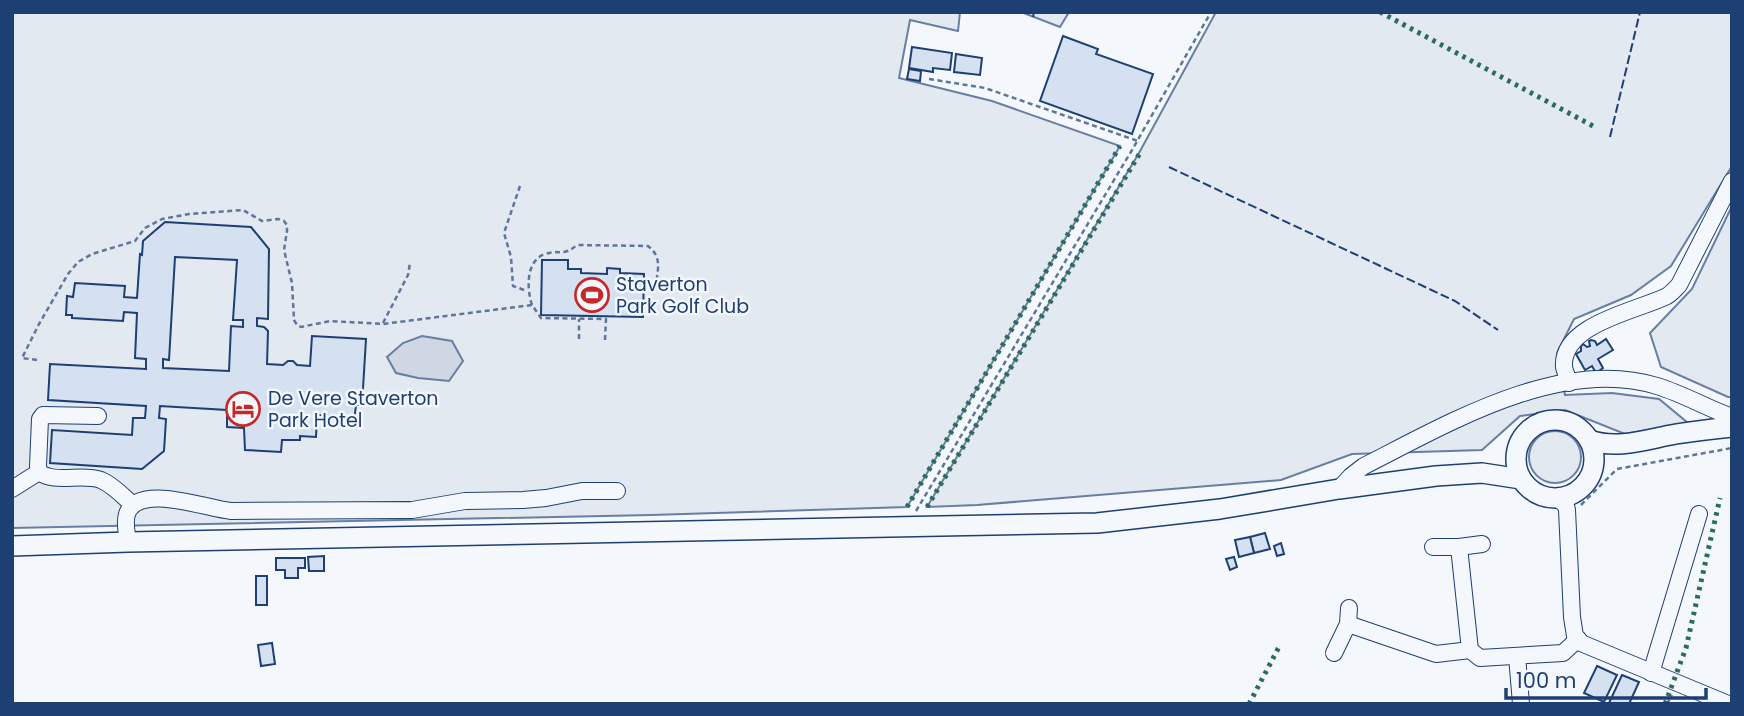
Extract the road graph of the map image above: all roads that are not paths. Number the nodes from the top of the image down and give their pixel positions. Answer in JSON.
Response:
{"nodes":[{"id":1,"x":1732,"y":181,"type":"edge"},
{"id":2,"x":1569,"y":383,"type":"junction"},
{"id":3,"x":99,"y":416,"type":"dead end"},
{"id":4,"x":1732,"y":417,"type":"edge"},
{"id":5,"x":1732,"y":427,"type":"edge"},
{"id":6,"x":1589,"y":440,"type":"junction"},
{"id":7,"x":1622,"y":445,"type":"junction"},
{"id":8,"x":1516,"y":453,"type":"junction"},
{"id":9,"x":1594,"y":464,"type":"junction"},
{"id":10,"x":39,"y":472,"type":"junction"},
{"id":11,"x":1482,"y":473,"type":"junction"},
{"id":12,"x":1521,"y":479,"type":"junction"},
{"id":13,"x":12,"y":489,"type":"edge"},
{"id":14,"x":1339,"y":489,"type":"junction"},
{"id":15,"x":617,"y":491,"type":"dead end"},
{"id":16,"x":1567,"y":495,"type":"junction"},
{"id":17,"x":133,"y":505,"type":"junction"},
{"id":18,"x":1690,"y":523,"type":"dead end"},
{"id":19,"x":128,"y":542,"type":"junction"},
{"id":20,"x":1482,"y":544,"type":"dead end"},
{"id":21,"x":12,"y":546,"type":"edge"},
{"id":22,"x":1433,"y":547,"type":"dead end"},
{"id":23,"x":1459,"y":547,"type":"junction"},
{"id":24,"x":1578,"y":639,"type":"junction"},
{"id":25,"x":1470,"y":650,"type":"junction"},
{"id":26,"x":1334,"y":653,"type":"dead end"},
{"id":27,"x":1517,"y":656,"type":"junction"},
{"id":28,"x":1651,"y":673,"type":"junction"},
{"id":29,"x":1521,"y":704,"type":"edge"},
{"id":30,"x":1728,"y":704,"type":"edge"}],
"edges":[{"from":1,"to":2,"type":"street"},
{"from":2,"to":4,"type":"street"},
{"from":2,"to":14,"type":"street"},
{"from":3,"to":10,"type":"street"},
{"from":5,"to":7,"type":"main road"},
{"from":6,"to":7,"type":"main road"},
{"from":6,"to":8,"type":"main road"},
{"from":6,"to":9,"type":"main road"},
{"from":7,"to":9,"type":"main road"},
{"from":8,"to":11,"type":"main road"},
{"from":8,"to":12,"type":"main road"},
{"from":9,"to":16,"type":"main road"},
{"from":10,"to":13,"type":"street"},
{"from":10,"to":17,"type":"street"},
{"from":11,"to":12,"type":"main road"},
{"from":11,"to":14,"type":"main road"},
{"from":12,"to":16,"type":"main road"},
{"from":14,"to":19,"type":"main road"},
{"from":15,"to":17,"type":"street"},
{"from":16,"to":24,"type":"street"},
{"from":17,"to":19,"type":"street"},
{"from":18,"to":28,"type":"street"},
{"from":19,"to":21,"type":"main road"},
{"from":20,"to":23,"type":"street"},
{"from":22,"to":23,"type":"street"},
{"from":23,"to":25,"type":"street"},
{"from":24,"to":27,"type":"street"},
{"from":24,"to":28,"type":"street"},
{"from":25,"to":26,"type":"street"},
{"from":25,"to":27,"type":"street"},
{"from":27,"to":29,"type":"street"},
{"from":28,"to":30,"type":"street"}]}
